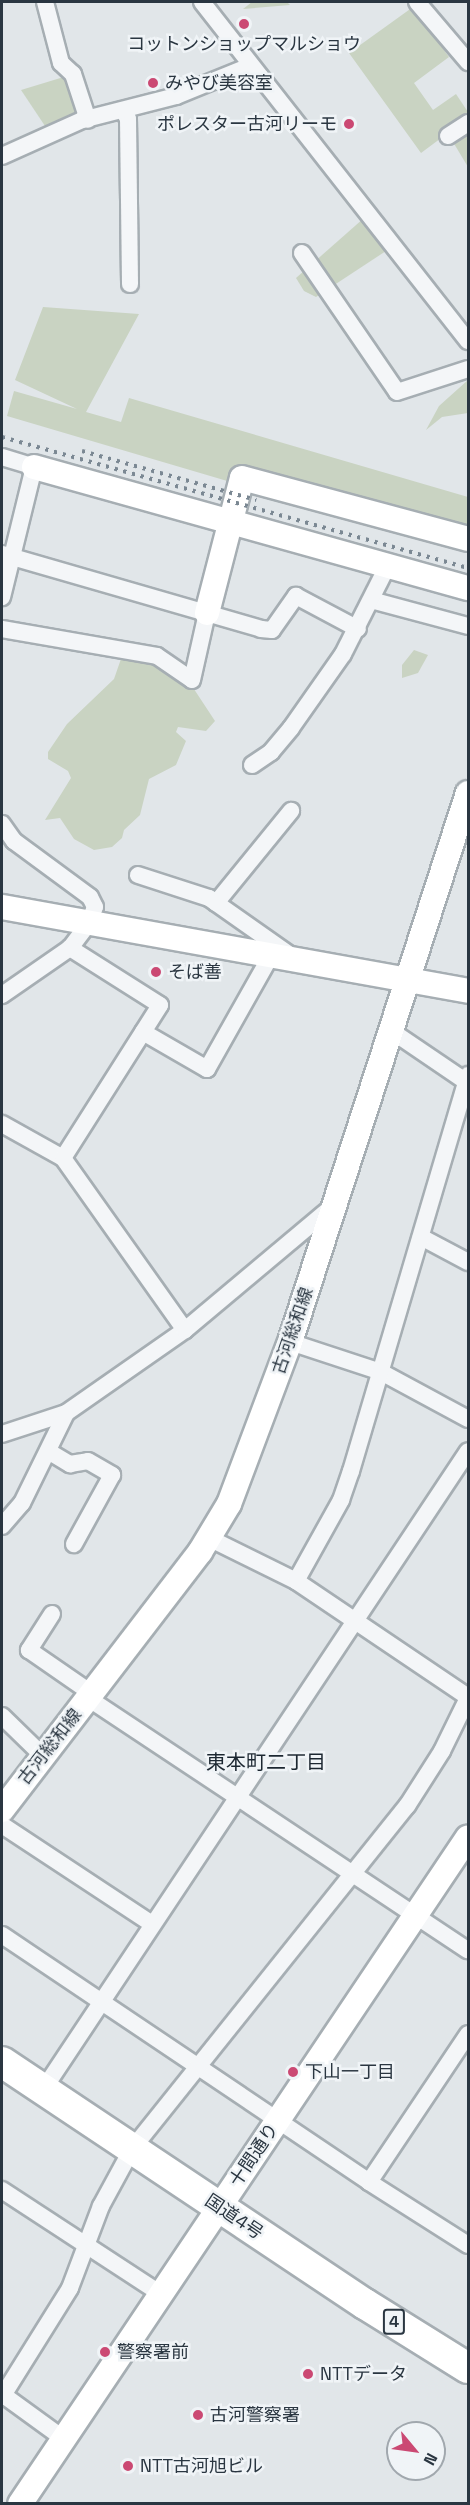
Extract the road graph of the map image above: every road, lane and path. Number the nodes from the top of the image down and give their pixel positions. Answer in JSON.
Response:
{"nodes":[{"id":1,"x":45,"y":2,"type":"edge"},
{"id":2,"x":202,"y":2,"type":"edge"},
{"id":3,"x":417,"y":2,"type":"edge"},
{"id":4,"x":468,"y":62,"type":"edge"},
{"id":5,"x":250,"y":66,"type":"junction"},
{"id":6,"x":123,"y":110,"type":"junction"},
{"id":7,"x":88,"y":120,"type":"junction"},
{"id":8,"x":468,"y":123,"type":"edge"},
{"id":9,"x":448,"y":136,"type":"dead end"},
{"id":10,"x":2,"y":156,"type":"edge"},
{"id":11,"x":302,"y":253,"type":"dead end"},
{"id":12,"x":130,"y":284,"type":"dead end"},
{"id":13,"x":468,"y":341,"type":"edge"},
{"id":14,"x":468,"y":369,"type":"edge"},
{"id":15,"x":2,"y":457,"type":"edge"},
{"id":16,"x":34,"y":467,"type":"junction"},
{"id":17,"x":230,"y":524,"type":"junction"},
{"id":18,"x":468,"y":539,"type":"edge"},
{"id":19,"x":6,"y":555,"type":"edge"},
{"id":20,"x":387,"y":567,"type":"junction"},
{"id":21,"x":468,"y":588,"type":"edge"},
{"id":22,"x":2,"y":597,"type":"edge"},
{"id":23,"x":371,"y":600,"type":"junction"},
{"id":24,"x":207,"y":613,"type":"junction"},
{"id":25,"x":468,"y":626,"type":"edge"},
{"id":26,"x":2,"y":629,"type":"edge"},
{"id":27,"x":358,"y":629,"type":"junction"},
{"id":28,"x":252,"y":765,"type":"dead end"},
{"id":29,"x":468,"y":794,"type":"edge"},
{"id":30,"x":291,"y":811,"type":"dead end"},
{"id":31,"x":2,"y":824,"type":"edge"},
{"id":32,"x":138,"y":876,"type":"dead end"},
{"id":33,"x":216,"y":903,"type":"junction"},
{"id":34,"x":2,"y":907,"type":"edge"},
{"id":35,"x":89,"y":923,"type":"junction"},
{"id":36,"x":70,"y":948,"type":"junction"},
{"id":37,"x":270,"y":957,"type":"junction"},
{"id":38,"x":301,"y":963,"type":"junction"},
{"id":39,"x":408,"y":982,"type":"junction"},
{"id":40,"x":468,"y":991,"type":"edge"},
{"id":41,"x":2,"y":994,"type":"edge"},
{"id":42,"x":143,"y":1032,"type":"junction"},
{"id":43,"x":393,"y":1032,"type":"junction"},
{"id":44,"x":468,"y":1080,"type":"edge"},
{"id":45,"x":2,"y":1124,"type":"edge"},
{"id":46,"x":63,"y":1158,"type":"junction"},
{"id":47,"x":336,"y":1203,"type":"junction"},
{"id":48,"x":421,"y":1238,"type":"junction"},
{"id":49,"x":468,"y":1262,"type":"edge"},
{"id":50,"x":184,"y":1330,"type":"junction"},
{"id":51,"x":290,"y":1342,"type":"junction"},
{"id":52,"x":381,"y":1372,"type":"junction"},
{"id":53,"x":66,"y":1413,"type":"junction"},
{"id":54,"x":468,"y":1419,"type":"edge"},
{"id":55,"x":2,"y":1434,"type":"edge"},
{"id":56,"x":48,"y":1451,"type":"junction"},
{"id":57,"x":468,"y":1451,"type":"edge"},
{"id":58,"x":2,"y":1526,"type":"edge"},
{"id":59,"x":209,"y":1538,"type":"junction"},
{"id":60,"x":74,"y":1544,"type":"dead end"},
{"id":61,"x":296,"y":1581,"type":"junction"},
{"id":62,"x":52,"y":1614,"type":"dead end"},
{"id":63,"x":355,"y":1620,"type":"junction"},
{"id":64,"x":90,"y":1695,"type":"junction"},
{"id":65,"x":468,"y":1697,"type":"edge"},
{"id":66,"x":2,"y":1716,"type":"edge"},
{"id":67,"x":43,"y":1756,"type":"junction"},
{"id":68,"x":238,"y":1796,"type":"junction"},
{"id":69,"x":2,"y":1810,"type":"edge"},
{"id":70,"x":2,"y":1825,"type":"edge"},
{"id":71,"x":468,"y":1837,"type":"edge"},
{"id":72,"x":354,"y":1873,"type":"junction"},
{"id":73,"x":416,"y":1915,"type":"junction"},
{"id":74,"x":152,"y":1924,"type":"junction"},
{"id":75,"x":2,"y":1935,"type":"edge"},
{"id":76,"x":468,"y":1950,"type":"edge"},
{"id":77,"x":100,"y":2001,"type":"junction"},
{"id":78,"x":468,"y":2034,"type":"edge"},
{"id":79,"x":2,"y":2062,"type":"edge"},
{"id":80,"x":196,"y":2066,"type":"junction"},
{"id":81,"x":43,"y":2090,"type":"junction"},
{"id":82,"x":278,"y":2120,"type":"junction"},
{"id":83,"x":132,"y":2149,"type":"junction"},
{"id":84,"x":369,"y":2182,"type":"junction"},
{"id":85,"x":3,"y":2194,"type":"edge"},
{"id":86,"x":220,"y":2207,"type":"junction"},
{"id":87,"x":468,"y":2245,"type":"edge"},
{"id":88,"x":88,"y":2246,"type":"junction"},
{"id":89,"x":161,"y":2294,"type":"junction"},
{"id":90,"x":468,"y":2368,"type":"edge"},
{"id":91,"x":2,"y":2395,"type":"edge"},
{"id":92,"x":64,"y":2439,"type":"junction"},
{"id":93,"x":20,"y":2504,"type":"edge"}],
"edges":[{"from":1,"to":7,"type":"street"},
{"from":2,"to":5,"type":"street"},
{"from":3,"to":4,"type":"street"},
{"from":5,"to":6,"type":"street"},
{"from":5,"to":13,"type":"street"},
{"from":6,"to":7,"type":"street"},
{"from":6,"to":12,"type":"street"},
{"from":7,"to":10,"type":"street"},
{"from":8,"to":9,"type":"street"},
{"from":11,"to":14,"type":"street"},
{"from":15,"to":16,"type":"street"},
{"from":16,"to":17,"type":"street"},
{"from":16,"to":19,"type":"street"},
{"from":17,"to":18,"type":"street"},
{"from":17,"to":20,"type":"street"},
{"from":17,"to":24,"type":"street"},
{"from":19,"to":22,"type":"street"},
{"from":19,"to":24,"type":"street"},
{"from":20,"to":21,"type":"street"},
{"from":20,"to":23,"type":"street"},
{"from":23,"to":25,"type":"street"},
{"from":23,"to":27,"type":"street"},
{"from":24,"to":26,"type":"street"},
{"from":24,"to":27,"type":"street"},
{"from":27,"to":28,"type":"street"},
{"from":29,"to":39,"type":"street","name":"古河総和線"},
{"from":30,"to":33,"type":"street"},
{"from":31,"to":35,"type":"street"},
{"from":32,"to":33,"type":"street"},
{"from":33,"to":38,"type":"street"},
{"from":34,"to":35,"type":"street"},
{"from":35,"to":36,"type":"street"},
{"from":35,"to":37,"type":"street"},
{"from":36,"to":41,"type":"street"},
{"from":36,"to":42,"type":"street"},
{"from":37,"to":38,"type":"street"},
{"from":37,"to":42,"type":"street"},
{"from":38,"to":39,"type":"street"},
{"from":39,"to":40,"type":"street"},
{"from":39,"to":43,"type":"street","name":"古河総和線"},
{"from":42,"to":46,"type":"street"},
{"from":43,"to":44,"type":"street"},
{"from":43,"to":47,"type":"street","name":"古河総和線"},
{"from":44,"to":48,"type":"street"},
{"from":45,"to":46,"type":"street"},
{"from":46,"to":50,"type":"street"},
{"from":47,"to":50,"type":"street"},
{"from":47,"to":51,"type":"street","name":"古河総和線"},
{"from":48,"to":49,"type":"street"},
{"from":48,"to":52,"type":"street"},
{"from":50,"to":53,"type":"street"},
{"from":51,"to":52,"type":"street"},
{"from":51,"to":59,"type":"street","name":"古河総和線"},
{"from":52,"to":54,"type":"street"},
{"from":52,"to":61,"type":"street"},
{"from":53,"to":55,"type":"street"},
{"from":53,"to":56,"type":"street"},
{"from":56,"to":58,"type":"street"},
{"from":56,"to":60,"type":"street"},
{"from":57,"to":63,"type":"street"},
{"from":59,"to":61,"type":"street"},
{"from":59,"to":64,"type":"street","name":"古河総和線"},
{"from":61,"to":63,"type":"street"},
{"from":62,"to":64,"type":"street"},
{"from":63,"to":65,"type":"street"},
{"from":63,"to":68,"type":"street"},
{"from":64,"to":67,"type":"street","name":"古河総和線"},
{"from":64,"to":68,"type":"street"},
{"from":65,"to":72,"type":"street"},
{"from":66,"to":67,"type":"street"},
{"from":67,"to":69,"type":"street","name":"古河総和線"},
{"from":68,"to":72,"type":"street"},
{"from":68,"to":74,"type":"street"},
{"from":70,"to":74,"type":"street"},
{"from":71,"to":73,"type":"street","name":"十間通り"},
{"from":72,"to":73,"type":"street"},
{"from":72,"to":80,"type":"street"},
{"from":73,"to":76,"type":"street"},
{"from":73,"to":82,"type":"street","name":"十間通り"},
{"from":74,"to":77,"type":"street"},
{"from":75,"to":77,"type":"street"},
{"from":77,"to":80,"type":"street"},
{"from":77,"to":81,"type":"street"},
{"from":78,"to":84,"type":"street"},
{"from":79,"to":81,"type":"highway","name":"国道4号","number":"4"},
{"from":80,"to":82,"type":"street"},
{"from":80,"to":83,"type":"street"},
{"from":81,"to":83,"type":"highway","name":"国道4号","number":"4"},
{"from":82,"to":84,"type":"street"},
{"from":82,"to":86,"type":"street","name":"十間通り"},
{"from":83,"to":86,"type":"highway","name":"国道4号","number":"4"},
{"from":83,"to":88,"type":"street"},
{"from":84,"to":87,"type":"street"},
{"from":85,"to":88,"type":"street"},
{"from":86,"to":89,"type":"street","name":"十間通り"},
{"from":86,"to":90,"type":"highway","name":"国道4号","number":"4"},
{"from":88,"to":89,"type":"street"},
{"from":88,"to":91,"type":"street"},
{"from":89,"to":92,"type":"street","name":"十間通り"},
{"from":91,"to":92,"type":"street"},
{"from":92,"to":93,"type":"street","name":"十間通り"}]}
